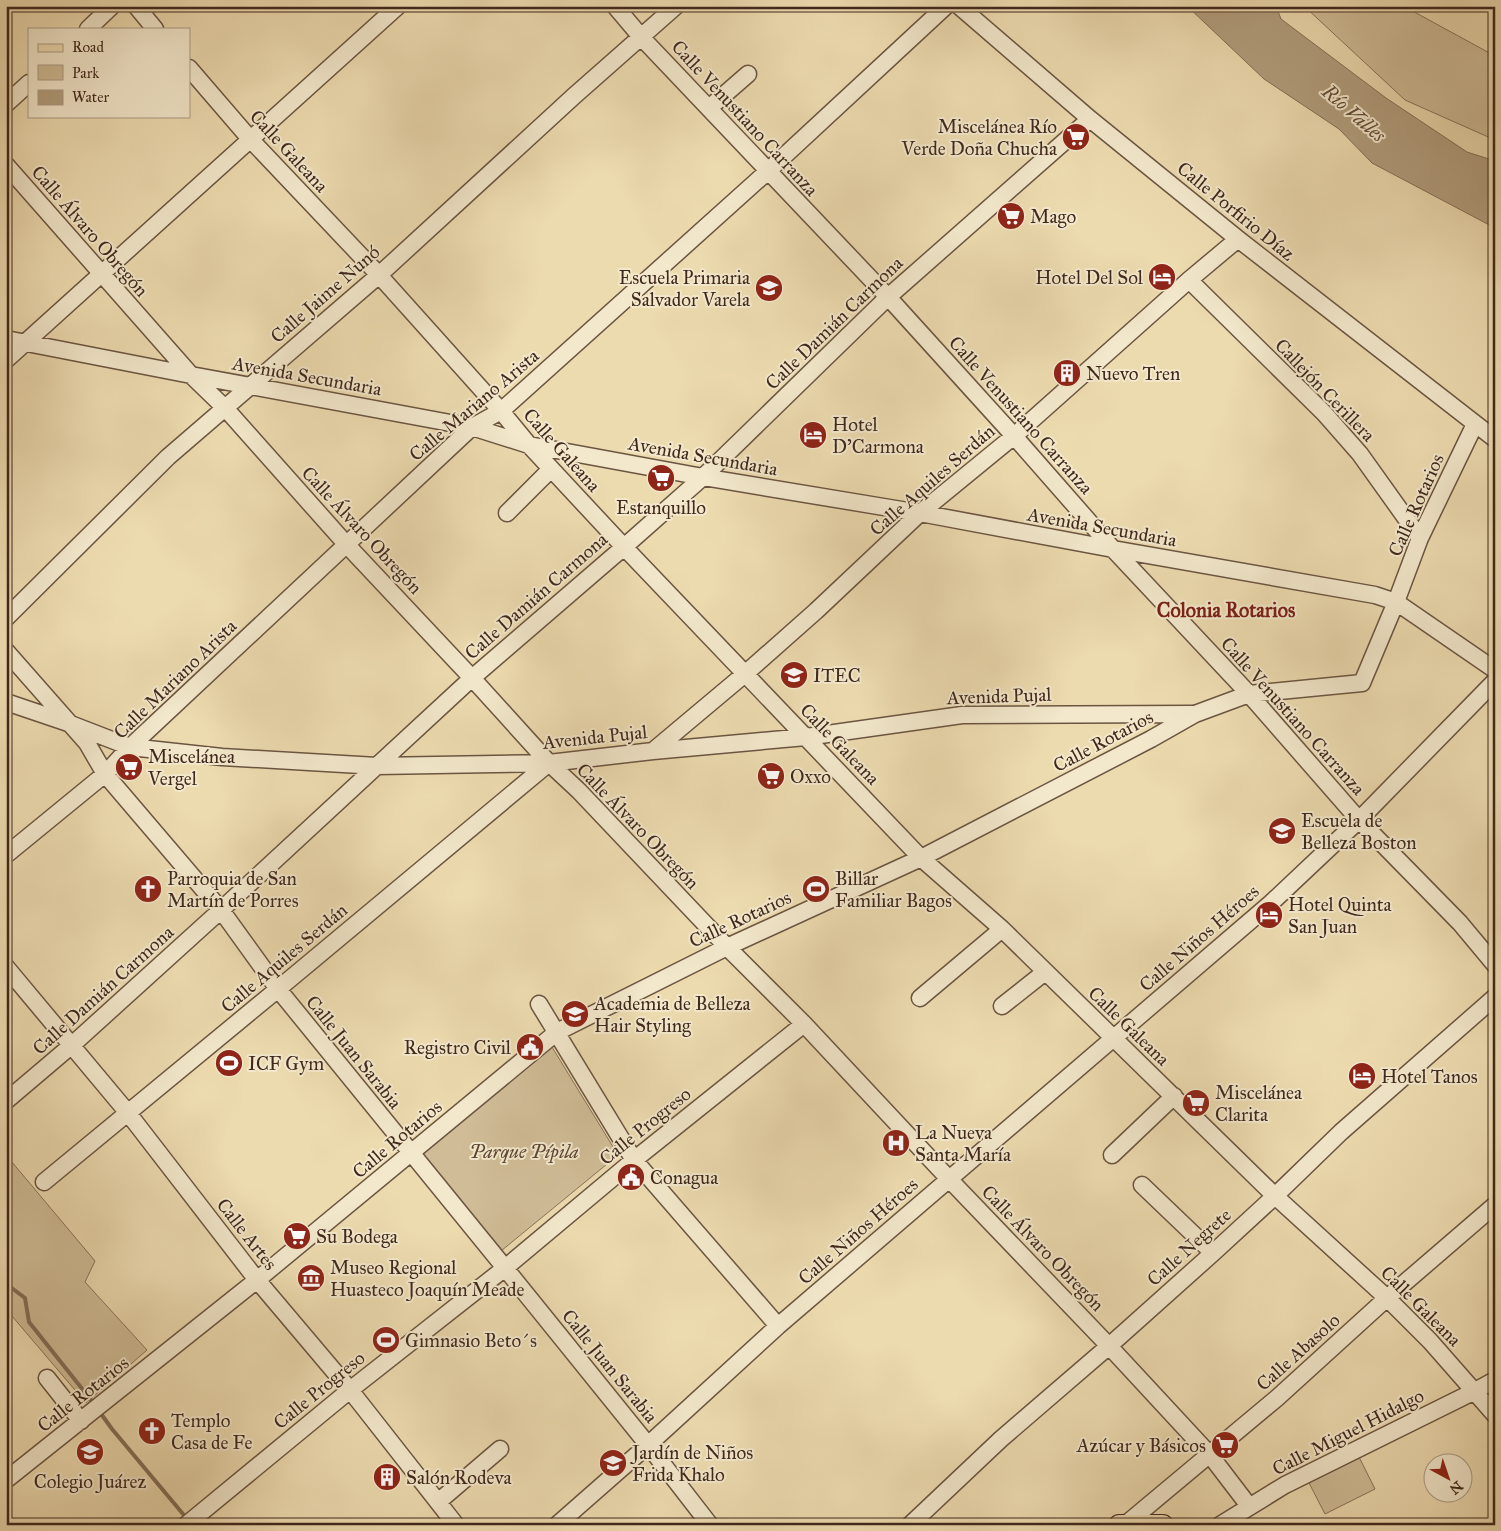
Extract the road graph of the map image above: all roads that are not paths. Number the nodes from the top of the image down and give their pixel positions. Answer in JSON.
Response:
{"nodes":[{"id":1,"x":112,"y":6,"type":"edge"},
{"id":2,"x":136,"y":6,"type":"edge"},
{"id":3,"x":615,"y":6,"type":"edge"},
{"id":4,"x":676,"y":6,"type":"edge"},
{"id":5,"x":946,"y":6,"type":"edge"},
{"id":6,"x":959,"y":6,"type":"edge"},
{"id":7,"x":394,"y":8,"type":"edge"},
{"id":8,"x":89,"y":28,"type":"edge"},
{"id":9,"x":154,"y":28,"type":"edge"},
{"id":10,"x":642,"y":38,"type":"junction"},
{"id":11,"x":190,"y":69,"type":"edge"},
{"id":12,"x":748,"y":74,"type":"dead end"},
{"id":13,"x":28,"y":84,"type":"edge"},
{"id":14,"x":6,"y":104,"type":"edge"},
{"id":15,"x":709,"y":108,"type":"junction"},
{"id":16,"x":1090,"y":119,"type":"junction"},
{"id":17,"x":251,"y":140,"type":"junction"},
{"id":18,"x":6,"y":165,"type":"edge"},
{"id":19,"x":768,"y":172,"type":"junction"},
{"id":20,"x":1238,"y":239,"type":"junction"},
{"id":21,"x":101,"y":275,"type":"junction"},
{"id":22,"x":378,"y":276,"type":"junction"},
{"id":23,"x":1189,"y":280,"type":"junction"},
{"id":24,"x":888,"y":298,"type":"junction"},
{"id":25,"x":6,"y":339,"type":"edge"},
{"id":26,"x":25,"y":342,"type":"junction"},
{"id":27,"x":6,"y":360,"type":"edge"},
{"id":28,"x":191,"y":376,"type":"junction"},
{"id":29,"x":250,"y":385,"type":"junction"},
{"id":30,"x":226,"y":409,"type":"junction"},
{"id":31,"x":500,"y":411,"type":"junction"},
{"id":32,"x":1475,"y":424,"type":"junction"},
{"id":33,"x":472,"y":427,"type":"junction"},
{"id":34,"x":1014,"y":436,"type":"junction"},
{"id":35,"x":1495,"y":439,"type":"edge"},
{"id":36,"x":529,"y":445,"type":"junction"},
{"id":37,"x":551,"y":469,"type":"junction"},
{"id":38,"x":703,"y":477,"type":"junction"},
{"id":39,"x":507,"y":513,"type":"dead end"},
{"id":40,"x":920,"y":513,"type":"junction"},
{"id":41,"x":1420,"y":538,"type":"junction"},
{"id":42,"x":346,"y":544,"type":"junction"},
{"id":43,"x":624,"y":548,"type":"junction"},
{"id":44,"x":1113,"y":549,"type":"junction"},
{"id":45,"x":1396,"y":602,"type":"junction"},
{"id":46,"x":6,"y":618,"type":"edge"},
{"id":47,"x":6,"y":651,"type":"edge"},
{"id":48,"x":1495,"y":670,"type":"edge"},
{"id":49,"x":746,"y":673,"type":"junction"},
{"id":50,"x":472,"y":678,"type":"junction"},
{"id":51,"x":1495,"y":681,"type":"edge"},
{"id":52,"x":1249,"y":694,"type":"junction"},
{"id":53,"x":6,"y":702,"type":"edge"},
{"id":54,"x":1195,"y":714,"type":"junction"},
{"id":55,"x":68,"y":723,"type":"junction"},
{"id":56,"x":806,"y":737,"type":"junction"},
{"id":57,"x":130,"y":747,"type":"junction"},
{"id":58,"x":653,"y":751,"type":"junction"},
{"id":59,"x":549,"y":763,"type":"junction"},
{"id":60,"x":377,"y":766,"type":"junction"},
{"id":61,"x":105,"y":774,"type":"junction"},
{"id":62,"x":1359,"y":820,"type":"junction"},
{"id":63,"x":6,"y":855,"type":"edge"},
{"id":64,"x":921,"y":858,"type":"junction"},
{"id":65,"x":221,"y":910,"type":"junction"},
{"id":66,"x":1002,"y":929,"type":"junction"},
{"id":67,"x":727,"y":947,"type":"junction"},
{"id":68,"x":1495,"y":965,"type":"edge"},
{"id":69,"x":6,"y":967,"type":"edge"},
{"id":70,"x":1045,"y":972,"type":"junction"},
{"id":71,"x":278,"y":989,"type":"junction"},
{"id":72,"x":1495,"y":997,"type":"edge"},
{"id":73,"x":920,"y":998,"type":"dead end"},
{"id":74,"x":539,"y":1004,"type":"dead end"},
{"id":75,"x":1002,"y":1006,"type":"dead end"},
{"id":76,"x":804,"y":1024,"type":"junction"},
{"id":77,"x":556,"y":1032,"type":"junction"},
{"id":78,"x":1113,"y":1039,"type":"junction"},
{"id":79,"x":72,"y":1045,"type":"junction"},
{"id":80,"x":1174,"y":1096,"type":"junction"},
{"id":81,"x":6,"y":1101,"type":"edge"},
{"id":82,"x":128,"y":1114,"type":"junction"},
{"id":83,"x":411,"y":1153,"type":"junction"},
{"id":84,"x":1112,"y":1155,"type":"dead end"},
{"id":85,"x":634,"y":1160,"type":"junction"},
{"id":86,"x":949,"y":1179,"type":"junction"},
{"id":87,"x":44,"y":1182,"type":"dead end"},
{"id":88,"x":1142,"y":1185,"type":"dead end"},
{"id":89,"x":1275,"y":1196,"type":"junction"},
{"id":90,"x":1495,"y":1205,"type":"edge"},
{"id":91,"x":1213,"y":1253,"type":"junction"},
{"id":92,"x":505,"y":1268,"type":"junction"},
{"id":93,"x":257,"y":1280,"type":"junction"},
{"id":94,"x":1387,"y":1298,"type":"junction"},
{"id":95,"x":778,"y":1326,"type":"junction"},
{"id":96,"x":1109,"y":1346,"type":"junction"},
{"id":97,"x":48,"y":1378,"type":"dead end"},
{"id":98,"x":1495,"y":1380,"type":"edge"},
{"id":99,"x":350,"y":1390,"type":"junction"},
{"id":100,"x":1475,"y":1391,"type":"junction"},
{"id":101,"x":1495,"y":1415,"type":"edge"},
{"id":102,"x":85,"y":1418,"type":"junction"},
{"id":103,"x":648,"y":1446,"type":"junction"},
{"id":104,"x":500,"y":1449,"type":"dead end"},
{"id":105,"x":1210,"y":1455,"type":"junction"},
{"id":106,"x":6,"y":1480,"type":"edge"},
{"id":107,"x":438,"y":1502,"type":"junction"},
{"id":108,"x":1249,"y":1506,"type":"junction"},
{"id":109,"x":1123,"y":1524,"type":"edge"},
{"id":110,"x":186,"y":1525,"type":"edge"},
{"id":111,"x":456,"y":1525,"type":"edge"},
{"id":112,"x":557,"y":1525,"type":"edge"},
{"id":113,"x":710,"y":1525,"type":"edge"},
{"id":114,"x":910,"y":1525,"type":"edge"},
{"id":115,"x":1162,"y":1525,"type":"edge"},
{"id":116,"x":1220,"y":1525,"type":"edge"}],
"edges":[{"from":1,"to":8,"type":"street"},
{"from":2,"to":9,"type":"street"},
{"from":3,"to":10,"type":"street","name":"Calle Venustiano Carranza"},
{"from":4,"to":10,"type":"street","name":"Calle Jaime Nunó"},
{"from":5,"to":19,"type":"street","name":"Calle Mariano Arista"},
{"from":6,"to":16,"type":"street","name":"Calle Porfirio Díaz"},
{"from":7,"to":17,"type":"street"},
{"from":10,"to":15,"type":"street","name":"Calle Venustiano Carranza"},
{"from":10,"to":22,"type":"street","name":"Calle Jaime Nunó"},
{"from":11,"to":17,"type":"street","name":"Calle Galeana"},
{"from":12,"to":15,"type":"street"},
{"from":13,"to":14,"type":"street"},
{"from":15,"to":19,"type":"street","name":"Calle Venustiano Carranza"},
{"from":16,"to":20,"type":"street","name":"Calle Porfirio Díaz"},
{"from":16,"to":24,"type":"street","name":"Calle Damián Carmona"},
{"from":17,"to":21,"type":"street"},
{"from":17,"to":22,"type":"street","name":"Calle Galeana"},
{"from":18,"to":21,"type":"street","name":"Calle Álvaro Obregón"},
{"from":19,"to":24,"type":"street","name":"Calle Venustiano Carranza"},
{"from":19,"to":31,"type":"street","name":"Calle Mariano Arista"},
{"from":20,"to":23,"type":"street","name":"Calle Aquiles Serdán"},
{"from":20,"to":32,"type":"street","name":"Calle Porfirio Díaz"},
{"from":21,"to":26,"type":"street"},
{"from":21,"to":28,"type":"street","name":"Calle Álvaro Obregón"},
{"from":22,"to":29,"type":"street","name":"Calle Jaime Nunó"},
{"from":22,"to":31,"type":"street","name":"Calle Galeana"},
{"from":23,"to":34,"type":"street","name":"Calle Aquiles Serdán"},
{"from":23,"to":41,"type":"street","name":"Callejón Cerillera"},
{"from":24,"to":34,"type":"street","name":"Calle Venustiano Carranza"},
{"from":24,"to":38,"type":"street","name":"Calle Damián Carmona"},
{"from":25,"to":26,"type":"street","name":"Avenida Secundaria"},
{"from":26,"to":27,"type":"street"},
{"from":26,"to":28,"type":"street","name":"Avenida Secundaria"},
{"from":28,"to":29,"type":"street","name":"Avenida Secundaria"},
{"from":28,"to":30,"type":"street","name":"Calle Álvaro Obregón"},
{"from":29,"to":30,"type":"street","name":"Calle Jaime Nunó"},
{"from":29,"to":33,"type":"street","name":"Avenida Secundaria"},
{"from":30,"to":42,"type":"street","name":"Calle Álvaro Obregón"},
{"from":30,"to":46,"type":"street","name":"Calle Jaime Nunó"},
{"from":31,"to":33,"type":"street","name":"Calle Mariano Arista"},
{"from":31,"to":36,"type":"street","name":"Calle Galeana"},
{"from":32,"to":35,"type":"street","name":"Calle Porfirio Díaz"},
{"from":32,"to":41,"type":"street","name":"Calle Rotarios"},
{"from":33,"to":36,"type":"street","name":"Avenida Secundaria"},
{"from":33,"to":42,"type":"street","name":"Calle Mariano Arista"},
{"from":34,"to":40,"type":"street","name":"Calle Aquiles Serdán"},
{"from":34,"to":44,"type":"street","name":"Calle Venustiano Carranza"},
{"from":36,"to":37,"type":"street","name":"Calle Galeana"},
{"from":36,"to":38,"type":"street","name":"Avenida Secundaria"},
{"from":37,"to":39,"type":"street"},
{"from":37,"to":43,"type":"street","name":"Calle Galeana"},
{"from":38,"to":40,"type":"street","name":"Avenida Secundaria"},
{"from":38,"to":43,"type":"street","name":"Calle Damián Carmona"},
{"from":40,"to":44,"type":"street","name":"Avenida Secundaria"},
{"from":40,"to":49,"type":"street","name":"Calle Aquiles Serdán"},
{"from":41,"to":45,"type":"street","name":"Calle Rotarios"},
{"from":42,"to":50,"type":"street","name":"Calle Álvaro Obregón"},
{"from":42,"to":57,"type":"street","name":"Calle Mariano Arista"},
{"from":43,"to":49,"type":"street","name":"Calle Galeana"},
{"from":43,"to":50,"type":"street","name":"Calle Damián Carmona"},
{"from":44,"to":45,"type":"street","name":"Avenida Secundaria"},
{"from":44,"to":52,"type":"street","name":"Calle Venustiano Carranza"},
{"from":45,"to":48,"type":"street","name":"Avenida Secundaria"},
{"from":45,"to":52,"type":"street","name":"Calle Rotarios"},
{"from":47,"to":55,"type":"street","name":"Calle Juan Sarabia"},
{"from":49,"to":56,"type":"street","name":"Calle Galeana"},
{"from":49,"to":58,"type":"street","name":"Calle Aquiles Serdán"},
{"from":50,"to":59,"type":"street","name":"Calle Álvaro Obregón"},
{"from":50,"to":60,"type":"street","name":"Calle Damián Carmona"},
{"from":51,"to":62,"type":"street","name":"Calle Niños Héroes"},
{"from":52,"to":54,"type":"street","name":"Calle Rotarios"},
{"from":52,"to":62,"type":"street","name":"Calle Venustiano Carranza"},
{"from":53,"to":55,"type":"street","name":"Avenida Pujal"},
{"from":54,"to":56,"type":"street","name":"Avenida Pujal"},
{"from":54,"to":64,"type":"street","name":"Calle Rotarios"},
{"from":55,"to":57,"type":"street","name":"Avenida Pujal"},
{"from":55,"to":61,"type":"street","name":"Calle Juan Sarabia"},
{"from":56,"to":58,"type":"street","name":"Avenida Pujal"},
{"from":56,"to":64,"type":"street","name":"Calle Galeana"},
{"from":57,"to":60,"type":"street","name":"Avenida Pujal"},
{"from":57,"to":61,"type":"street","name":"Calle Mariano Arista"},
{"from":58,"to":59,"type":"street","name":"Avenida Pujal"},
{"from":59,"to":60,"type":"street","name":"Avenida Pujal"},
{"from":59,"to":67,"type":"street","name":"Calle Álvaro Obregón"},
{"from":59,"to":71,"type":"street","name":"Calle Aquiles Serdán"},
{"from":60,"to":65,"type":"street","name":"Calle Damián Carmona"},
{"from":61,"to":63,"type":"street","name":"Calle Mariano Arista"},
{"from":61,"to":65,"type":"street","name":"Calle Juan Sarabia"},
{"from":62,"to":68,"type":"street","name":"Calle Venustiano Carranza"},
{"from":62,"to":78,"type":"street","name":"Calle Niños Héroes"},
{"from":64,"to":66,"type":"street","name":"Calle Galeana"},
{"from":64,"to":67,"type":"street","name":"Calle Rotarios"},
{"from":65,"to":71,"type":"street","name":"Calle Juan Sarabia"},
{"from":65,"to":79,"type":"street","name":"Calle Damián Carmona"},
{"from":66,"to":70,"type":"street","name":"Calle Galeana"},
{"from":66,"to":73,"type":"street"},
{"from":67,"to":76,"type":"street","name":"Calle Álvaro Obregón"},
{"from":67,"to":77,"type":"street","name":"Calle Rotarios"},
{"from":69,"to":79,"type":"street","name":"Calle Artes"},
{"from":70,"to":75,"type":"street"},
{"from":70,"to":78,"type":"street","name":"Calle Galeana"},
{"from":71,"to":82,"type":"street","name":"Calle Aquiles Serdán"},
{"from":71,"to":83,"type":"street","name":"Calle Juan Sarabia"},
{"from":72,"to":89,"type":"street","name":"Calle Negrete"},
{"from":74,"to":77,"type":"street"},
{"from":76,"to":85,"type":"street","name":"Calle Progreso"},
{"from":76,"to":86,"type":"street","name":"Calle Álvaro Obregón"},
{"from":77,"to":83,"type":"street","name":"Calle Rotarios"},
{"from":77,"to":85,"type":"street"},
{"from":78,"to":80,"type":"street","name":"Calle Galeana"},
{"from":78,"to":86,"type":"street","name":"Calle Niños Héroes"},
{"from":79,"to":81,"type":"street","name":"Calle Damián Carmona"},
{"from":79,"to":82,"type":"street","name":"Calle Artes"},
{"from":80,"to":84,"type":"street"},
{"from":80,"to":89,"type":"street","name":"Calle Galeana"},
{"from":82,"to":87,"type":"street","name":"Calle Aquiles Serdán"},
{"from":82,"to":93,"type":"street","name":"Calle Artes"},
{"from":83,"to":92,"type":"street","name":"Calle Juan Sarabia"},
{"from":83,"to":93,"type":"street","name":"Calle Rotarios"},
{"from":85,"to":92,"type":"street","name":"Calle Progreso"},
{"from":85,"to":95,"type":"street"},
{"from":86,"to":95,"type":"street","name":"Calle Niños Héroes"},
{"from":86,"to":96,"type":"street","name":"Calle Álvaro Obregón"},
{"from":88,"to":91,"type":"street"},
{"from":89,"to":91,"type":"street","name":"Calle Negrete"},
{"from":89,"to":94,"type":"street","name":"Calle Galeana"},
{"from":90,"to":94,"type":"street","name":"Calle Abasolo"},
{"from":91,"to":96,"type":"street","name":"Calle Negrete"},
{"from":92,"to":99,"type":"street","name":"Calle Progreso"},
{"from":92,"to":103,"type":"street","name":"Calle Juan Sarabia"},
{"from":93,"to":99,"type":"street","name":"Calle Artes"},
{"from":93,"to":102,"type":"street","name":"Calle Rotarios"},
{"from":94,"to":100,"type":"street","name":"Calle Galeana"},
{"from":94,"to":105,"type":"street","name":"Calle Abasolo"},
{"from":95,"to":103,"type":"street","name":"Calle Niños Héroes"},
{"from":96,"to":105,"type":"street","name":"Calle Álvaro Obregón"},
{"from":96,"to":114,"type":"street","name":"Calle Negrete"},
{"from":97,"to":102,"type":"street"},
{"from":98,"to":100,"type":"street","name":"Calle Miguel Hidalgo"},
{"from":99,"to":107,"type":"street","name":"Calle Artes"},
{"from":99,"to":110,"type":"street","name":"Calle Progreso"},
{"from":100,"to":101,"type":"street","name":"Calle Galeana"},
{"from":100,"to":108,"type":"street","name":"Calle Miguel Hidalgo"},
{"from":102,"to":106,"type":"street","name":"Calle Rotarios"},
{"from":103,"to":112,"type":"street","name":"Calle Niños Héroes"},
{"from":103,"to":113,"type":"street","name":"Calle Juan Sarabia"},
{"from":104,"to":107,"type":"street"},
{"from":105,"to":108,"type":"street","name":"Calle Álvaro Obregón"},
{"from":105,"to":109,"type":"street","name":"Calle Abasolo"},
{"from":107,"to":111,"type":"street","name":"Calle Artes"},
{"from":108,"to":116,"type":"street","name":"Calle Miguel Hidalgo"},
{"from":109,"to":115,"type":"main road"}]}
